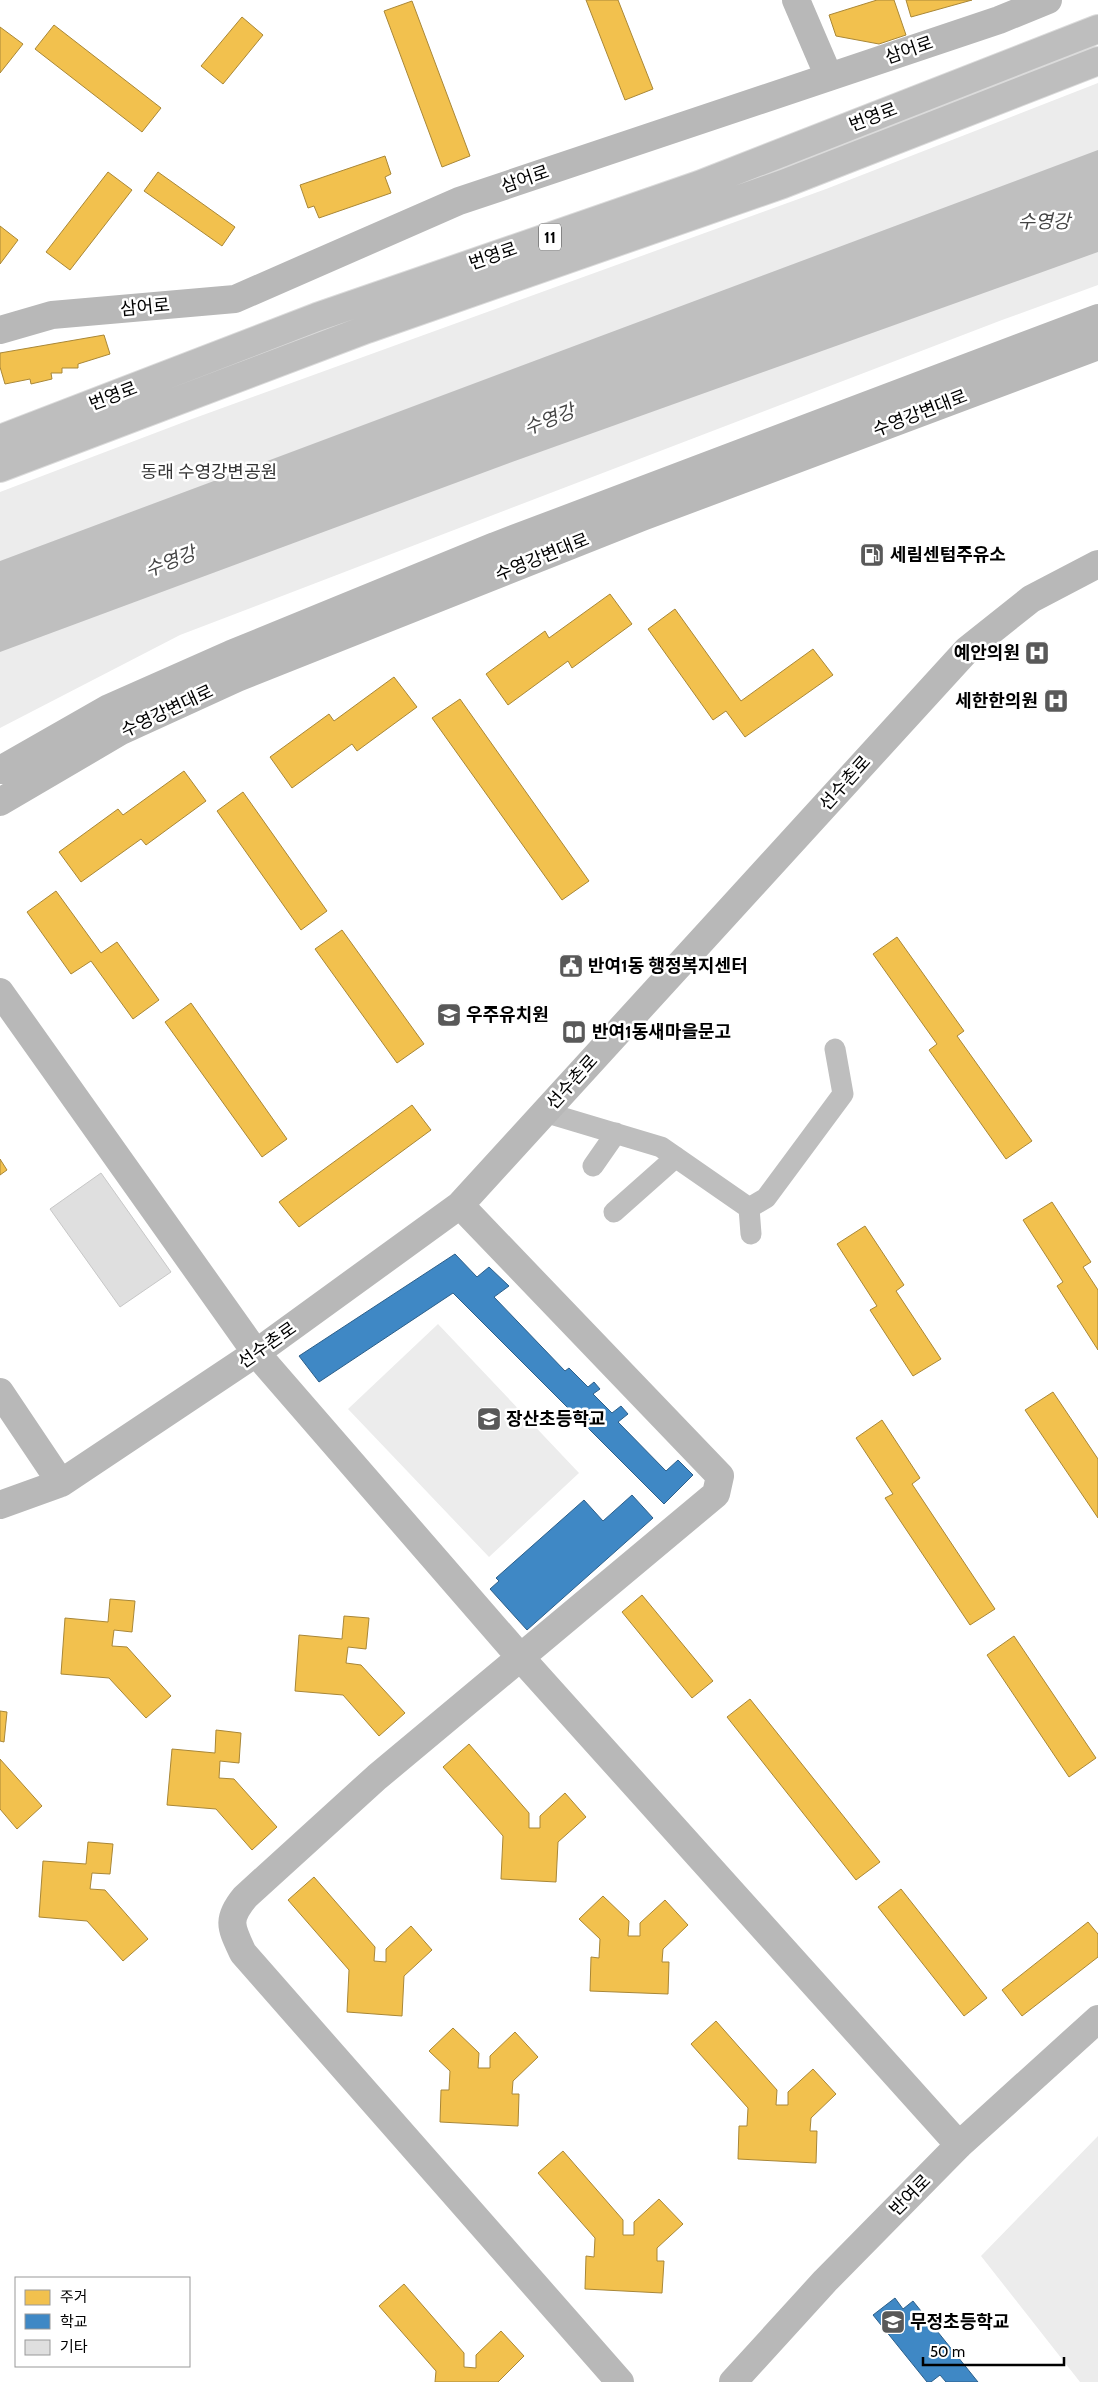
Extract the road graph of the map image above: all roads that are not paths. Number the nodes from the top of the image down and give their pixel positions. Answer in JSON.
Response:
{"nodes":[{"id":1,"x":796,"y":0,"type":"edge"},
{"id":2,"x":1048,"y":0,"type":"edge"},
{"id":3,"x":1098,"y":29,"type":"edge"},
{"id":4,"x":1098,"y":61,"type":"edge"},
{"id":5,"x":829,"y":77,"type":"junction"},
{"id":6,"x":1098,"y":318,"type":"edge"},
{"id":7,"x":0,"y":330,"type":"edge"},
{"id":8,"x":1098,"y":346,"type":"edge"},
{"id":9,"x":0,"y":439,"type":"edge"},
{"id":10,"x":0,"y":468,"type":"edge"},
{"id":11,"x":1098,"y":564,"type":"edge"},
{"id":12,"x":0,"y":770,"type":"edge"},
{"id":13,"x":0,"y":802,"type":"edge"},
{"id":14,"x":0,"y":992,"type":"edge"},
{"id":15,"x":835,"y":1049,"type":"dead end"},
{"id":16,"x":544,"y":1112,"type":"junction"},
{"id":17,"x":616,"y":1133,"type":"junction"},
{"id":18,"x":676,"y":1157,"type":"junction"},
{"id":19,"x":592,"y":1166,"type":"dead end"},
{"id":20,"x":460,"y":1205,"type":"junction"},
{"id":21,"x":749,"y":1208,"type":"junction"},
{"id":22,"x":614,"y":1212,"type":"dead end"},
{"id":23,"x":751,"y":1234,"type":"dead end"},
{"id":24,"x":256,"y":1354,"type":"junction"},
{"id":25,"x":0,"y":1392,"type":"edge"},
{"id":26,"x":61,"y":1482,"type":"junction"},
{"id":27,"x":0,"y":1504,"type":"edge"},
{"id":28,"x":520,"y":1657,"type":"junction"},
{"id":29,"x":1098,"y":2019,"type":"edge"},
{"id":30,"x":959,"y":2144,"type":"junction"},
{"id":31,"x":620,"y":2382,"type":"edge"},
{"id":32,"x":733,"y":2382,"type":"edge"}],
"edges":[{"from":1,"to":5,"type":"main road"},
{"from":2,"to":5,"type":"main road","name":"삼어로"},
{"from":3,"to":9,"type":"highway","name":"번영로","number":"11"},
{"from":4,"to":10,"type":"highway","name":"번영로","number":"11"},
{"from":5,"to":7,"type":"main road","name":"삼어로"},
{"from":6,"to":12,"type":"main road","name":"수영강변대로"},
{"from":8,"to":13,"type":"main road","name":"수영강변대로"},
{"from":11,"to":16,"type":"main road","name":"선수촌로"},
{"from":14,"to":24,"type":"main road"},
{"from":15,"to":21,"type":"street"},
{"from":16,"to":17,"type":"street"},
{"from":16,"to":20,"type":"main road","name":"선수촌로"},
{"from":17,"to":18,"type":"street"},
{"from":17,"to":19,"type":"street"},
{"from":18,"to":21,"type":"street"},
{"from":18,"to":22,"type":"street"},
{"from":20,"to":24,"type":"main road","name":"선수촌로"},
{"from":20,"to":28,"type":"main road"},
{"from":21,"to":23,"type":"street"},
{"from":24,"to":26,"type":"main road","name":"선수촌로"},
{"from":24,"to":28,"type":"main road"},
{"from":25,"to":26,"type":"main road"},
{"from":26,"to":27,"type":"main road","name":"선수촌로"},
{"from":28,"to":30,"type":"main road"},
{"from":28,"to":31,"type":"main road"},
{"from":29,"to":30,"type":"main road","name":"반여로"},
{"from":30,"to":32,"type":"main road","name":"반여로"}]}
